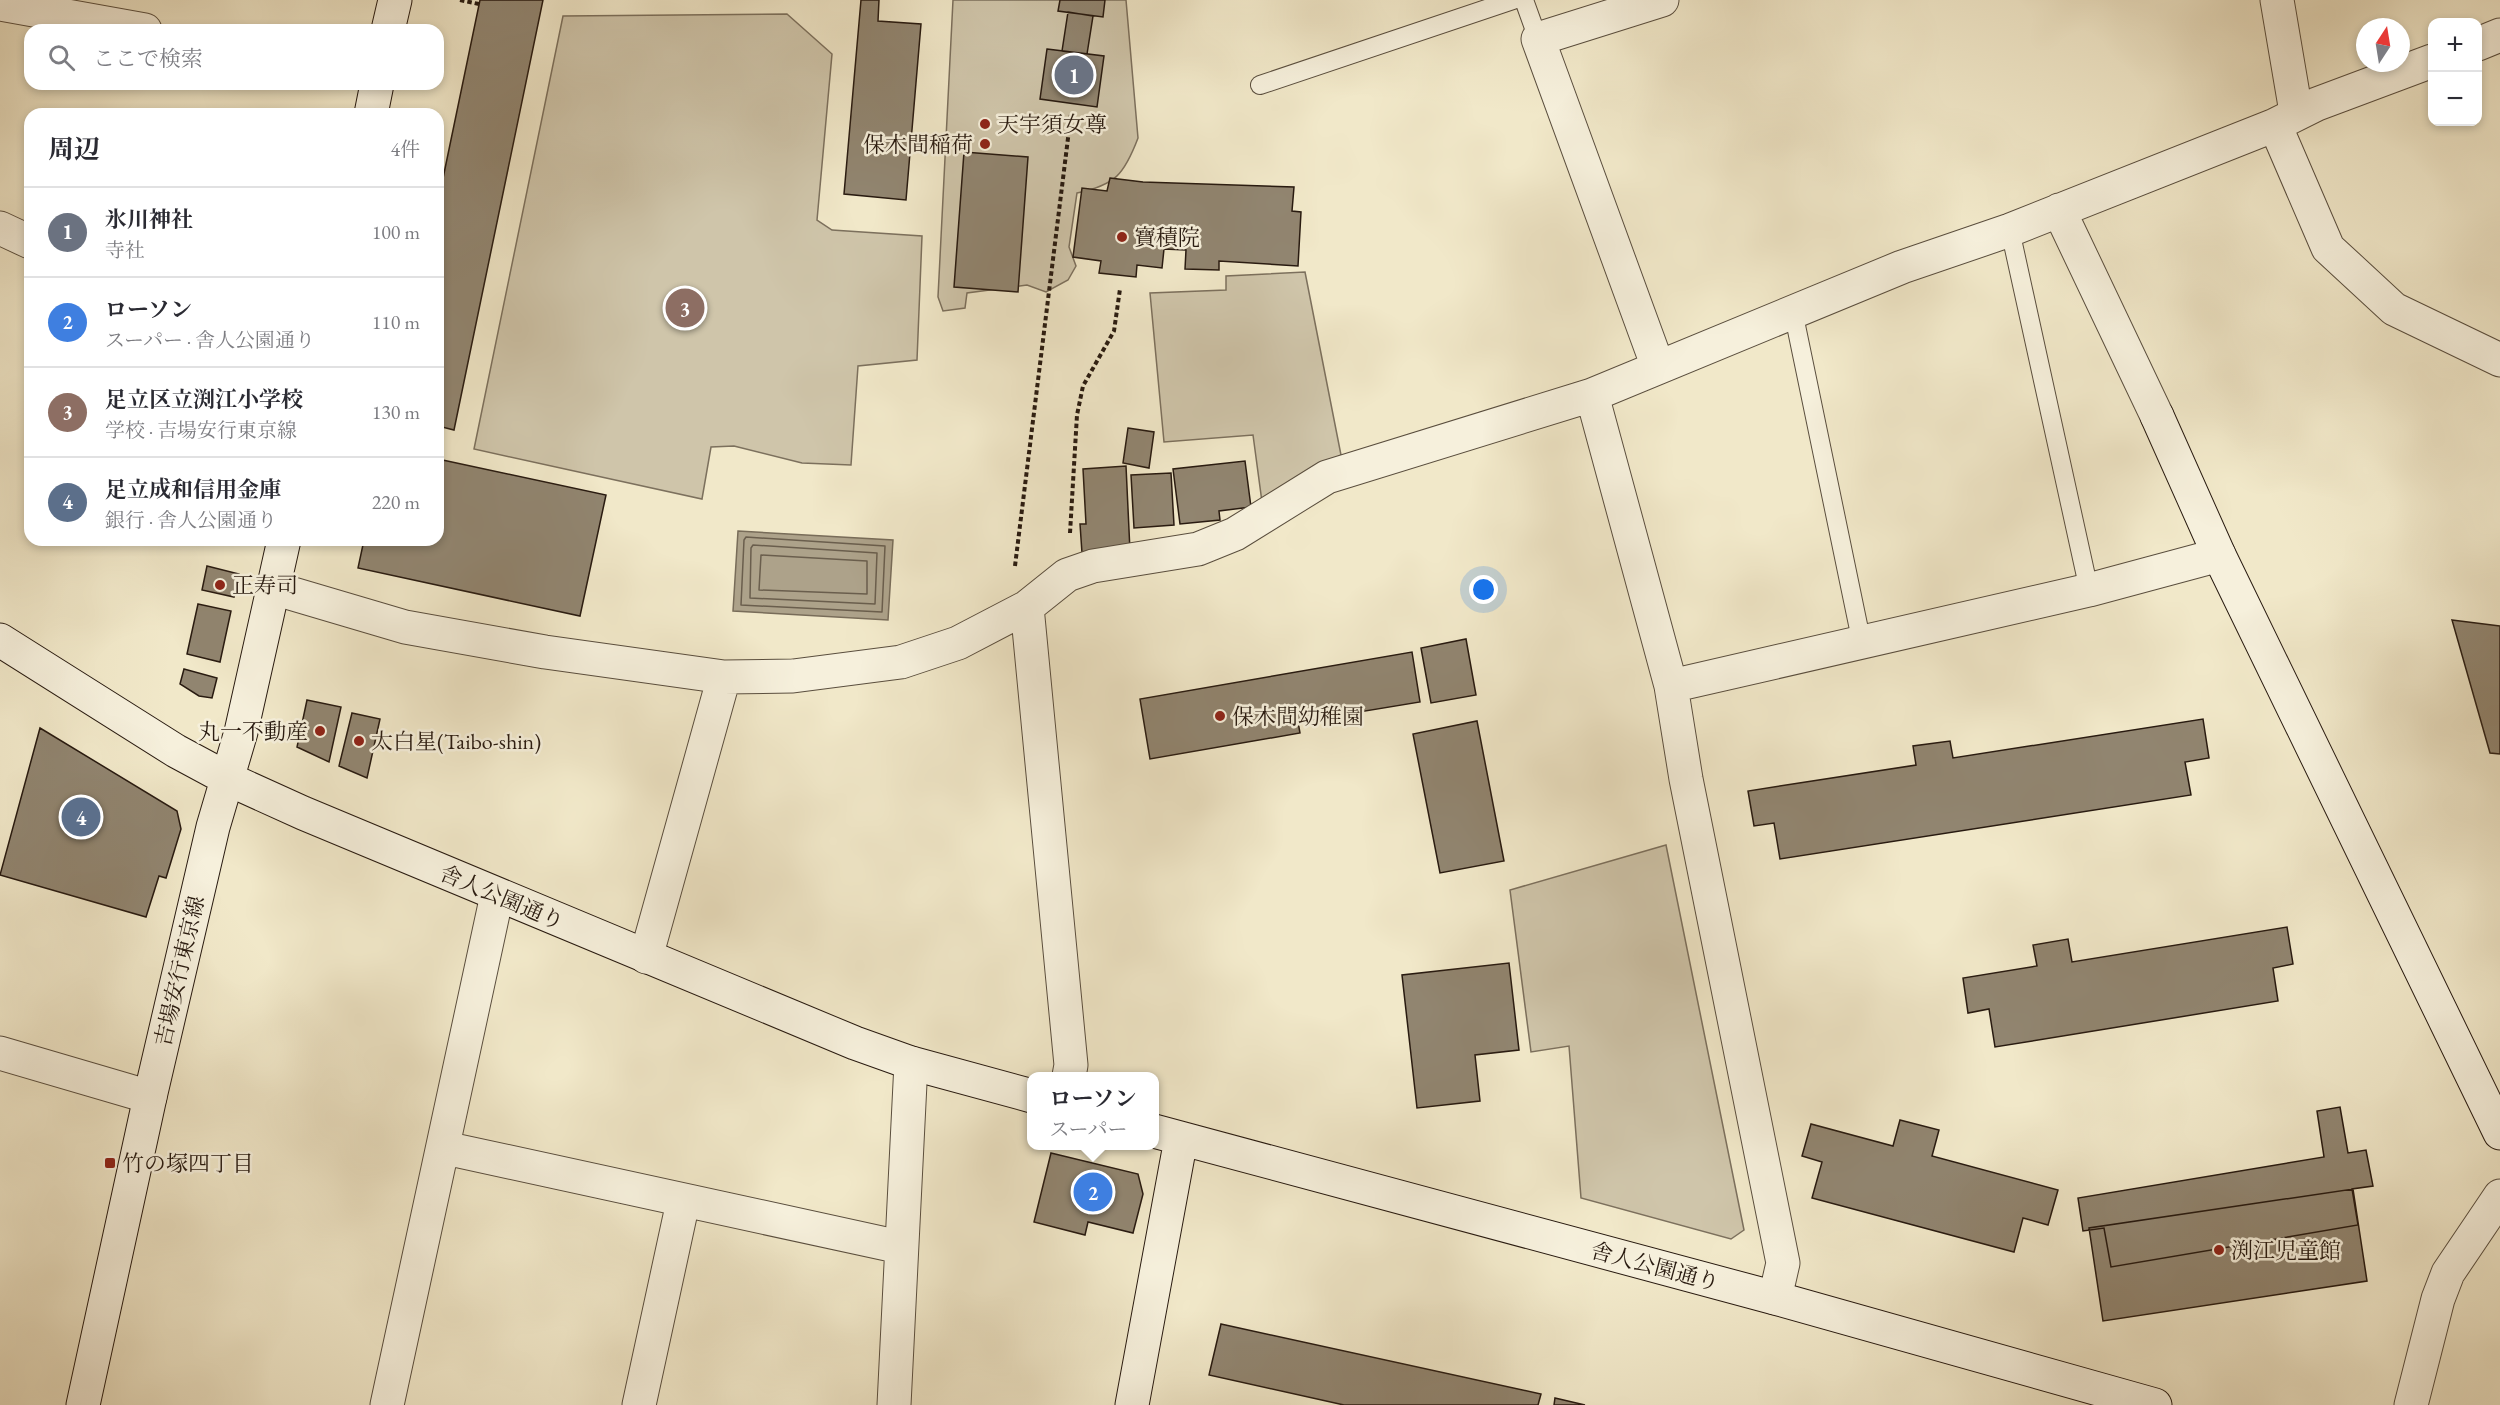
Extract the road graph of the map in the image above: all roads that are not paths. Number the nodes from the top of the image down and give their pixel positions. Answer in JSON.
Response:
{"nodes":[{"id":1,"x":394,"y":0,"type":"edge"},
{"id":2,"x":1513,"y":0,"type":"edge"},
{"id":3,"x":1524,"y":0,"type":"edge"},
{"id":4,"x":1662,"y":0,"type":"edge"},
{"id":5,"x":2277,"y":0,"type":"edge"},
{"id":6,"x":0,"y":4,"type":"edge"},
{"id":7,"x":112,"y":24,"type":"edge"},
{"id":8,"x":389,"y":24,"type":"edge"},
{"id":9,"x":2500,"y":35,"type":"edge"},
{"id":10,"x":1538,"y":39,"type":"junction"},
{"id":11,"x":2482,"y":42,"type":"edge"},
{"id":12,"x":2428,"y":63,"type":"edge"},
{"id":13,"x":1260,"y":85,"type":"dead end"},
{"id":14,"x":376,"y":90,"type":"edge"},
{"id":15,"x":372,"y":108,"type":"edge"},
{"id":16,"x":2285,"y":119,"type":"junction"},
{"id":17,"x":2059,"y":210,"type":"junction"},
{"id":18,"x":0,"y":228,"type":"edge"},
{"id":19,"x":2010,"y":230,"type":"junction"},
{"id":20,"x":24,"y":239,"type":"edge"},
{"id":21,"x":1793,"y":311,"type":"junction"},
{"id":22,"x":2500,"y":360,"type":"edge"},
{"id":23,"x":1658,"y":367,"type":"junction"},
{"id":24,"x":1592,"y":395,"type":"junction"},
{"id":25,"x":283,"y":546,"type":"edge"},
{"id":26,"x":2219,"y":555,"type":"junction"},
{"id":27,"x":273,"y":588,"type":"junction"},
{"id":28,"x":2090,"y":590,"type":"junction"},
{"id":29,"x":1017,"y":612,"type":"junction"},
{"id":30,"x":0,"y":640,"type":"edge"},
{"id":31,"x":1862,"y":644,"type":"junction"},
{"id":32,"x":724,"y":677,"type":"junction"},
{"id":33,"x":1671,"y":686,"type":"junction"},
{"id":34,"x":228,"y":779,"type":"junction"},
{"id":35,"x":497,"y":895,"type":"junction"},
{"id":36,"x":646,"y":957,"type":"junction"},
{"id":37,"x":0,"y":1053,"type":"edge"},
{"id":38,"x":911,"y":1063,"type":"junction"},
{"id":39,"x":1070,"y":1072,"type":"edge"},
{"id":40,"x":1027,"y":1095,"type":"edge"},
{"id":41,"x":150,"y":1097,"type":"junction"},
{"id":42,"x":2500,"y":1133,"type":"edge"},
{"id":43,"x":1168,"y":1135,"type":"edge"},
{"id":44,"x":445,"y":1148,"type":"junction"},
{"id":45,"x":2500,"y":1196,"type":"edge"},
{"id":46,"x":683,"y":1202,"type":"junction"},
{"id":47,"x":900,"y":1247,"type":"junction"},
{"id":48,"x":1775,"y":1298,"type":"junction"},
{"id":49,"x":83,"y":1405,"type":"edge"},
{"id":50,"x":387,"y":1405,"type":"edge"},
{"id":51,"x":639,"y":1405,"type":"edge"},
{"id":52,"x":894,"y":1405,"type":"edge"},
{"id":53,"x":1132,"y":1405,"type":"edge"},
{"id":54,"x":2155,"y":1405,"type":"edge"},
{"id":55,"x":2411,"y":1405,"type":"edge"}],
"edges":[{"from":1,"to":8,"type":"street"},
{"from":2,"to":13,"type":"lane"},
{"from":3,"to":10,"type":"lane"},
{"from":4,"to":10,"type":"street"},
{"from":5,"to":16,"type":"street"},
{"from":6,"to":7,"type":"street"},
{"from":9,"to":11,"type":"street"},
{"from":10,"to":23,"type":"street"},
{"from":12,"to":16,"type":"street"},
{"from":14,"to":15,"type":"street"},
{"from":16,"to":17,"type":"street"},
{"from":16,"to":22,"type":"street"},
{"from":17,"to":19,"type":"street"},
{"from":17,"to":26,"type":"street"},
{"from":18,"to":20,"type":"street"},
{"from":19,"to":21,"type":"street"},
{"from":19,"to":28,"type":"lane"},
{"from":21,"to":23,"type":"street"},
{"from":21,"to":31,"type":"lane"},
{"from":23,"to":24,"type":"street"},
{"from":24,"to":29,"type":"street"},
{"from":24,"to":33,"type":"street"},
{"from":25,"to":27,"type":"street","name":"吉場安行東京線"},
{"from":26,"to":28,"type":"street"},
{"from":26,"to":42,"type":"street"},
{"from":27,"to":32,"type":"street"},
{"from":27,"to":34,"type":"street","name":"吉場安行東京線"},
{"from":28,"to":31,"type":"street"},
{"from":29,"to":32,"type":"street"},
{"from":29,"to":39,"type":"street"},
{"from":30,"to":34,"type":"street","name":"舎人公園通り"},
{"from":31,"to":33,"type":"street"},
{"from":32,"to":36,"type":"street"},
{"from":33,"to":48,"type":"street"},
{"from":34,"to":35,"type":"street","name":"舎人公園通り"},
{"from":34,"to":41,"type":"street","name":"吉場安行東京線"},
{"from":35,"to":36,"type":"street","name":"舎人公園通り"},
{"from":35,"to":44,"type":"street"},
{"from":36,"to":38,"type":"street","name":"舎人公園通り"},
{"from":37,"to":41,"type":"street"},
{"from":38,"to":40,"type":"street","name":"舎人公園通り"},
{"from":38,"to":47,"type":"street"},
{"from":41,"to":49,"type":"street","name":"吉場安行東京線"},
{"from":43,"to":48,"type":"street","name":"舎人公園通り"},
{"from":43,"to":53,"type":"street"},
{"from":44,"to":46,"type":"street"},
{"from":44,"to":50,"type":"street"},
{"from":45,"to":55,"type":"street"},
{"from":46,"to":47,"type":"street"},
{"from":46,"to":51,"type":"street"},
{"from":47,"to":52,"type":"street"},
{"from":48,"to":54,"type":"street","name":"舎人公園通り"}]}
